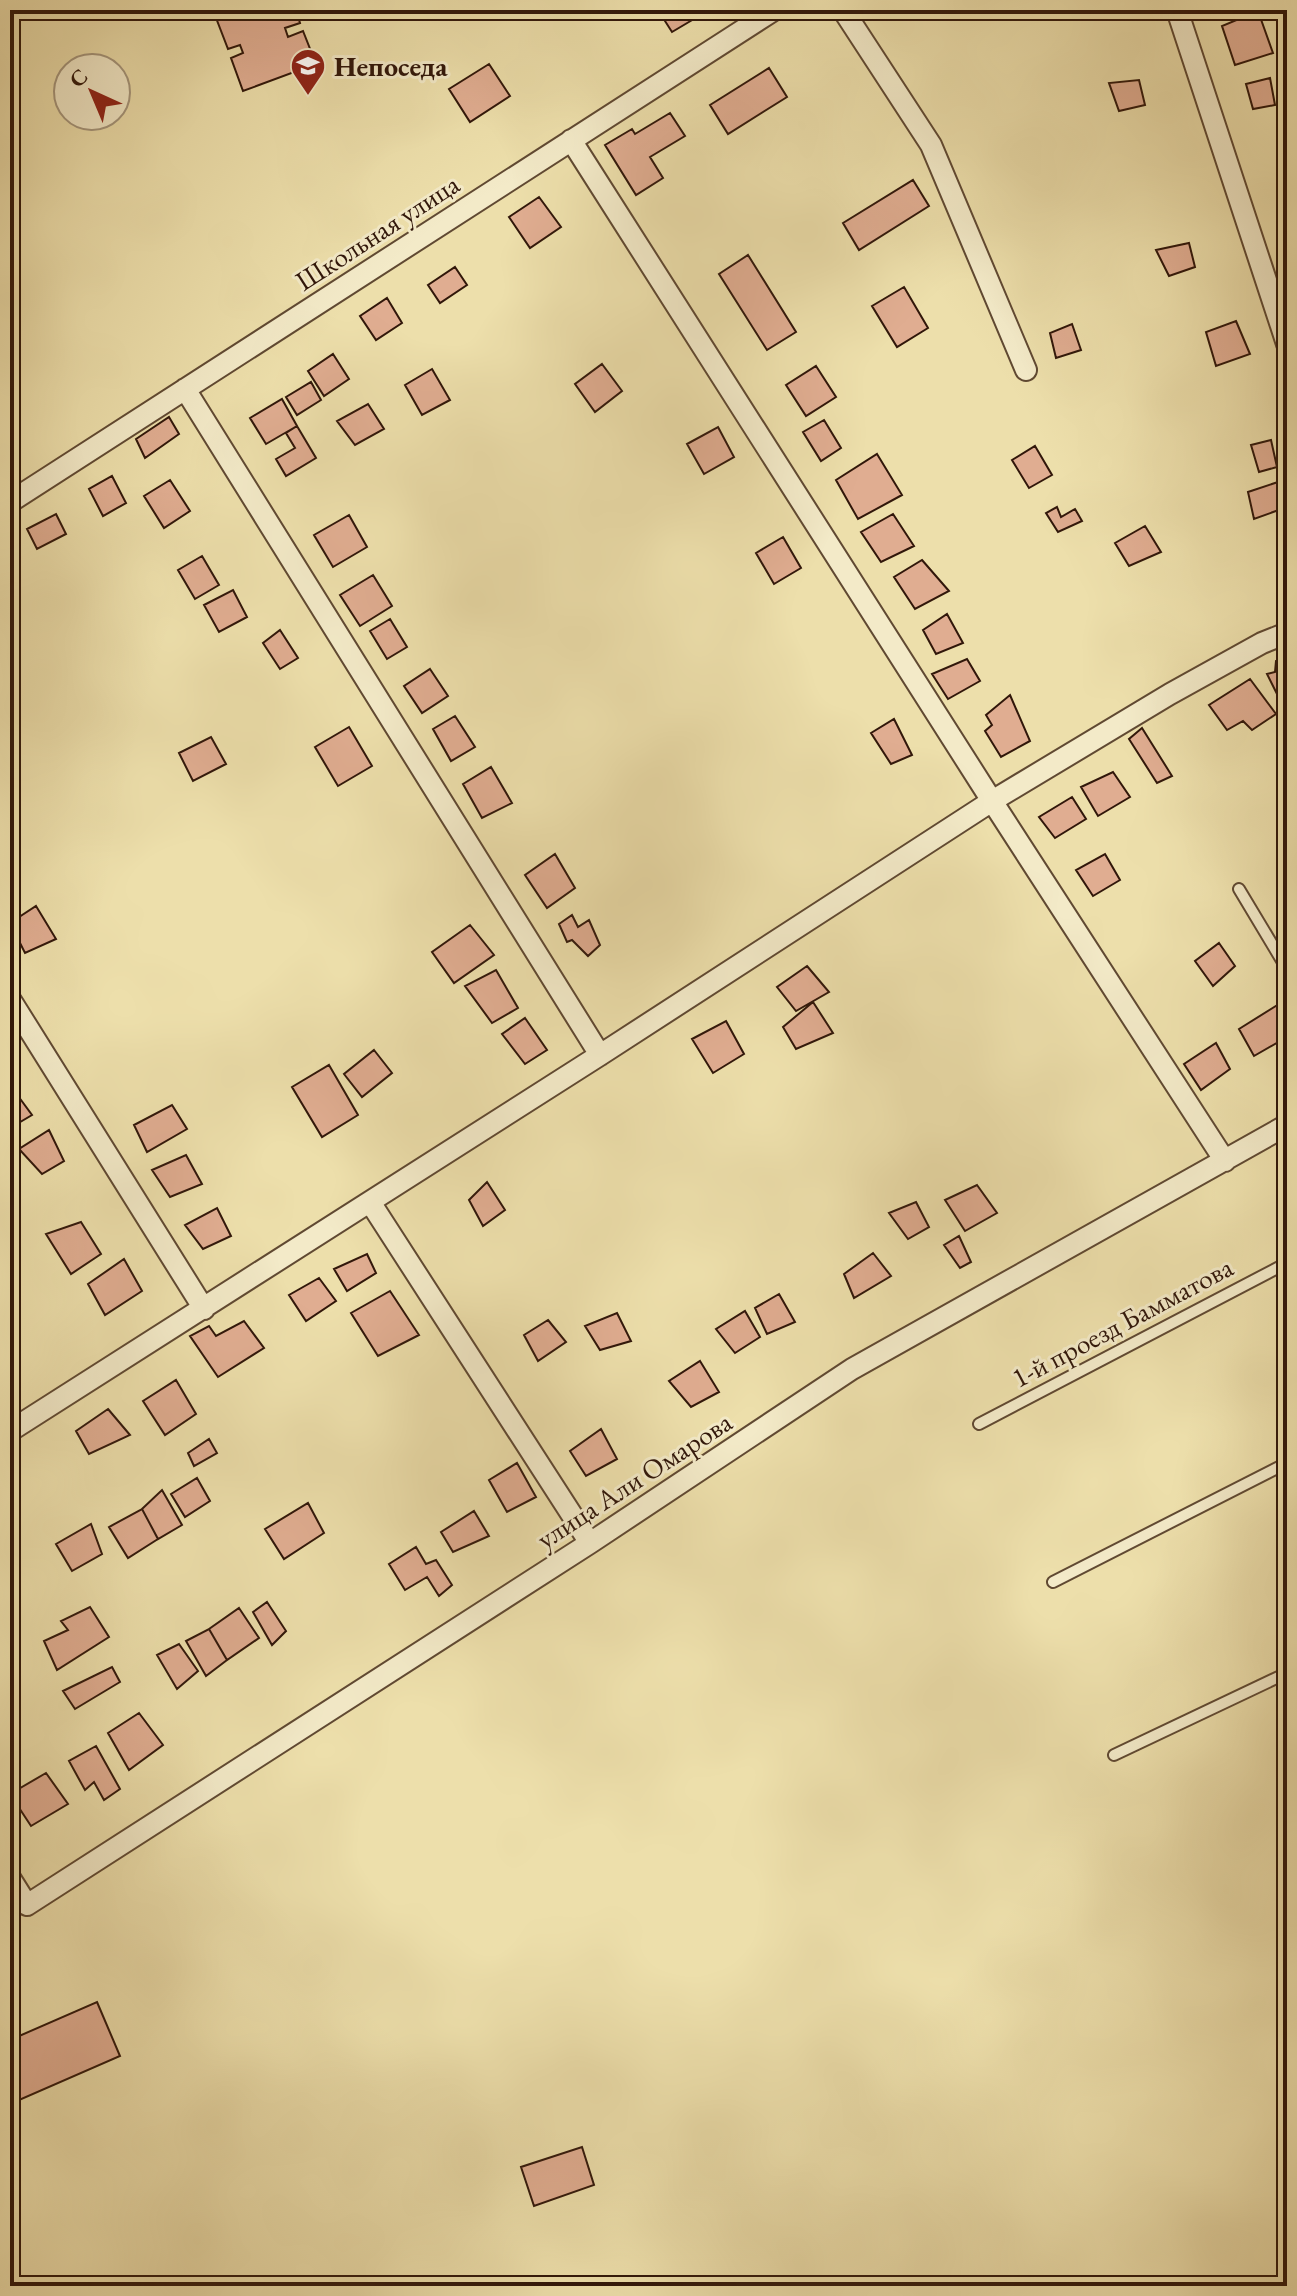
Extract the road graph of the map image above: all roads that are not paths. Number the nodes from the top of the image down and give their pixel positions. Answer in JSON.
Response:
{"nodes":[{"id":1,"x":774,"y":10,"type":"edge"},
{"id":2,"x":843,"y":10,"type":"edge"},
{"id":3,"x":1177,"y":10,"type":"edge"},
{"id":4,"x":571,"y":140,"type":"junction"},
{"id":5,"x":1287,"y":344,"type":"edge"},
{"id":6,"x":1026,"y":370,"type":"dead end"},
{"id":7,"x":185,"y":389,"type":"junction"},
{"id":8,"x":10,"y":502,"type":"edge"},
{"id":9,"x":1287,"y":633,"type":"edge"},
{"id":10,"x":992,"y":801,"type":"junction"},
{"id":11,"x":1239,"y":889,"type":"dead end"},
{"id":12,"x":1287,"y":969,"type":"edge"},
{"id":13,"x":10,"y":999,"type":"edge"},
{"id":14,"x":600,"y":1055,"type":"junction"},
{"id":15,"x":1287,"y":1125,"type":"edge"},
{"id":16,"x":1225,"y":1161,"type":"junction"},
{"id":17,"x":370,"y":1202,"type":"junction"},
{"id":18,"x":1287,"y":1263,"type":"edge"},
{"id":19,"x":204,"y":1309,"type":"junction"},
{"id":20,"x":979,"y":1424,"type":"dead end"},
{"id":21,"x":10,"y":1431,"type":"edge"},
{"id":22,"x":1287,"y":1463,"type":"edge"},
{"id":23,"x":590,"y":1543,"type":"junction"},
{"id":24,"x":1053,"y":1582,"type":"dead end"},
{"id":25,"x":1287,"y":1673,"type":"edge"},
{"id":26,"x":1114,"y":1755,"type":"dead end"},
{"id":27,"x":10,"y":1878,"type":"edge"}],
"edges":[{"from":1,"to":4,"type":"street","name":"Школьная улица"},
{"from":2,"to":6,"type":"street"},
{"from":3,"to":5,"type":"street"},
{"from":4,"to":7,"type":"street","name":"Школьная улица"},
{"from":4,"to":10,"type":"street"},
{"from":7,"to":8,"type":"street","name":"Школьная улица"},
{"from":7,"to":14,"type":"street"},
{"from":9,"to":10,"type":"street"},
{"from":10,"to":14,"type":"street"},
{"from":10,"to":16,"type":"street"},
{"from":11,"to":12,"type":"lane"},
{"from":13,"to":19,"type":"street"},
{"from":14,"to":17,"type":"street"},
{"from":15,"to":16,"type":"street","name":"улица Али Омарова"},
{"from":16,"to":23,"type":"street","name":"улица Али Омарова"},
{"from":17,"to":19,"type":"street"},
{"from":17,"to":23,"type":"street"},
{"from":18,"to":20,"type":"lane","name":"1-й проезд Бамматова"},
{"from":19,"to":21,"type":"street"},
{"from":22,"to":24,"type":"lane"},
{"from":23,"to":27,"type":"street","name":"улица Али Омарова"},
{"from":25,"to":26,"type":"lane"}]}
